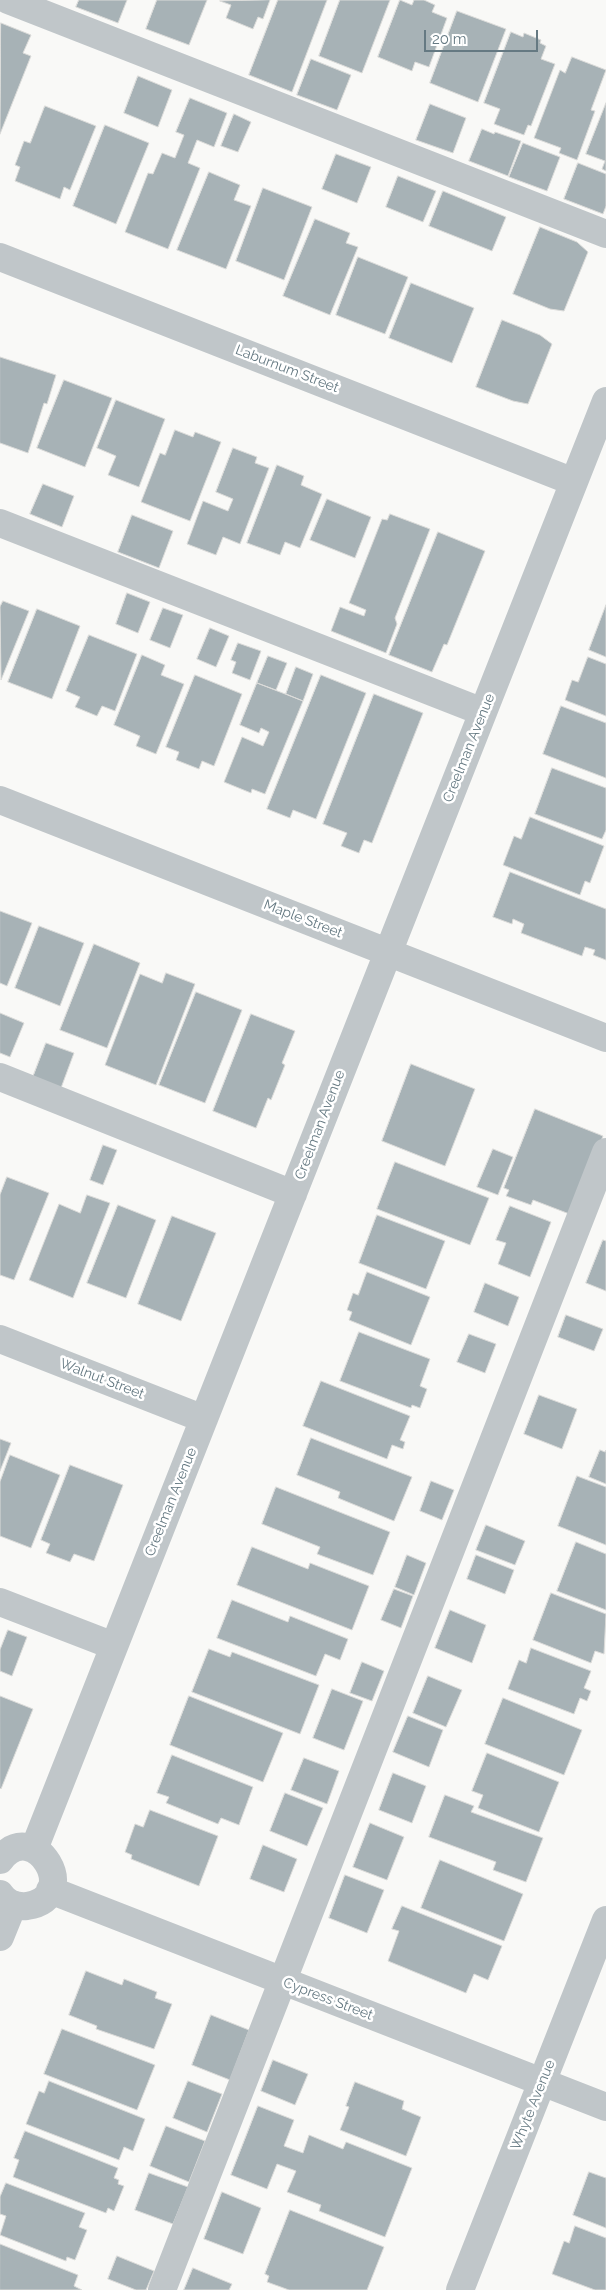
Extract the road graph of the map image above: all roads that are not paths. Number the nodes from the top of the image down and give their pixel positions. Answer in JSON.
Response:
{"nodes":[{"id":1,"x":8,"y":0,"type":"edge"},
{"id":2,"x":606,"y":234,"type":"edge"},
{"id":3,"x":0,"y":256,"type":"edge"},
{"id":4,"x":606,"y":401,"type":"edge"},
{"id":5,"x":574,"y":482,"type":"junction"},
{"id":6,"x":0,"y":523,"type":"edge"},
{"id":7,"x":483,"y":712,"type":"junction"},
{"id":8,"x":0,"y":800,"type":"edge"},
{"id":9,"x":388,"y":952,"type":"junction"},
{"id":10,"x":606,"y":1038,"type":"edge"},
{"id":11,"x":0,"y":1077,"type":"edge"},
{"id":12,"x":606,"y":1152,"type":"edge"},
{"id":13,"x":293,"y":1194,"type":"junction"},
{"id":14,"x":0,"y":1339,"type":"edge"},
{"id":15,"x":204,"y":1419,"type":"junction"},
{"id":16,"x":0,"y":1602,"type":"edge"},
{"id":17,"x":114,"y":1646,"type":"junction"},
{"id":18,"x":34,"y":1849,"type":"junction"},
{"id":19,"x":0,"y":1860,"type":"edge"},
{"id":20,"x":50,"y":1890,"type":"junction"},
{"id":21,"x":6,"y":1899,"type":"edge"},
{"id":22,"x":606,"y":1920,"type":"edge"},
{"id":23,"x":0,"y":1937,"type":"edge"},
{"id":24,"x":282,"y":1980,"type":"junction"},
{"id":25,"x":542,"y":2082,"type":"junction"},
{"id":26,"x":606,"y":2107,"type":"edge"},
{"id":27,"x":162,"y":2290,"type":"edge"},
{"id":28,"x":460,"y":2290,"type":"edge"}],
"edges":[{"from":1,"to":2,"type":"street"},
{"from":3,"to":5,"type":"street","name":"Laburnum Street"},
{"from":4,"to":5,"type":"street","name":"Creelman Avenue"},
{"from":5,"to":7,"type":"street","name":"Creelman Avenue"},
{"from":6,"to":7,"type":"street"},
{"from":7,"to":9,"type":"street","name":"Creelman Avenue"},
{"from":8,"to":9,"type":"street","name":"Maple Street"},
{"from":9,"to":10,"type":"street","name":"Maple Street"},
{"from":9,"to":13,"type":"street","name":"Creelman Avenue"},
{"from":11,"to":13,"type":"street"},
{"from":12,"to":24,"type":"street"},
{"from":13,"to":15,"type":"street","name":"Creelman Avenue"},
{"from":14,"to":15,"type":"street","name":"Walnut Street"},
{"from":15,"to":17,"type":"street","name":"Creelman Avenue"},
{"from":16,"to":17,"type":"street"},
{"from":17,"to":18,"type":"street","name":"Creelman Avenue"},
{"from":18,"to":19,"type":"street"},
{"from":18,"to":20,"type":"street"},
{"from":20,"to":21,"type":"street"},
{"from":20,"to":24,"type":"street","name":"Cypress Street"},
{"from":21,"to":23,"type":"street"},
{"from":22,"to":25,"type":"street","name":"Whyte Avenue"},
{"from":24,"to":25,"type":"street","name":"Cypress Street"},
{"from":24,"to":27,"type":"street"},
{"from":25,"to":26,"type":"street","name":"Cypress Street"},
{"from":25,"to":28,"type":"street","name":"Whyte Avenue"}]}
